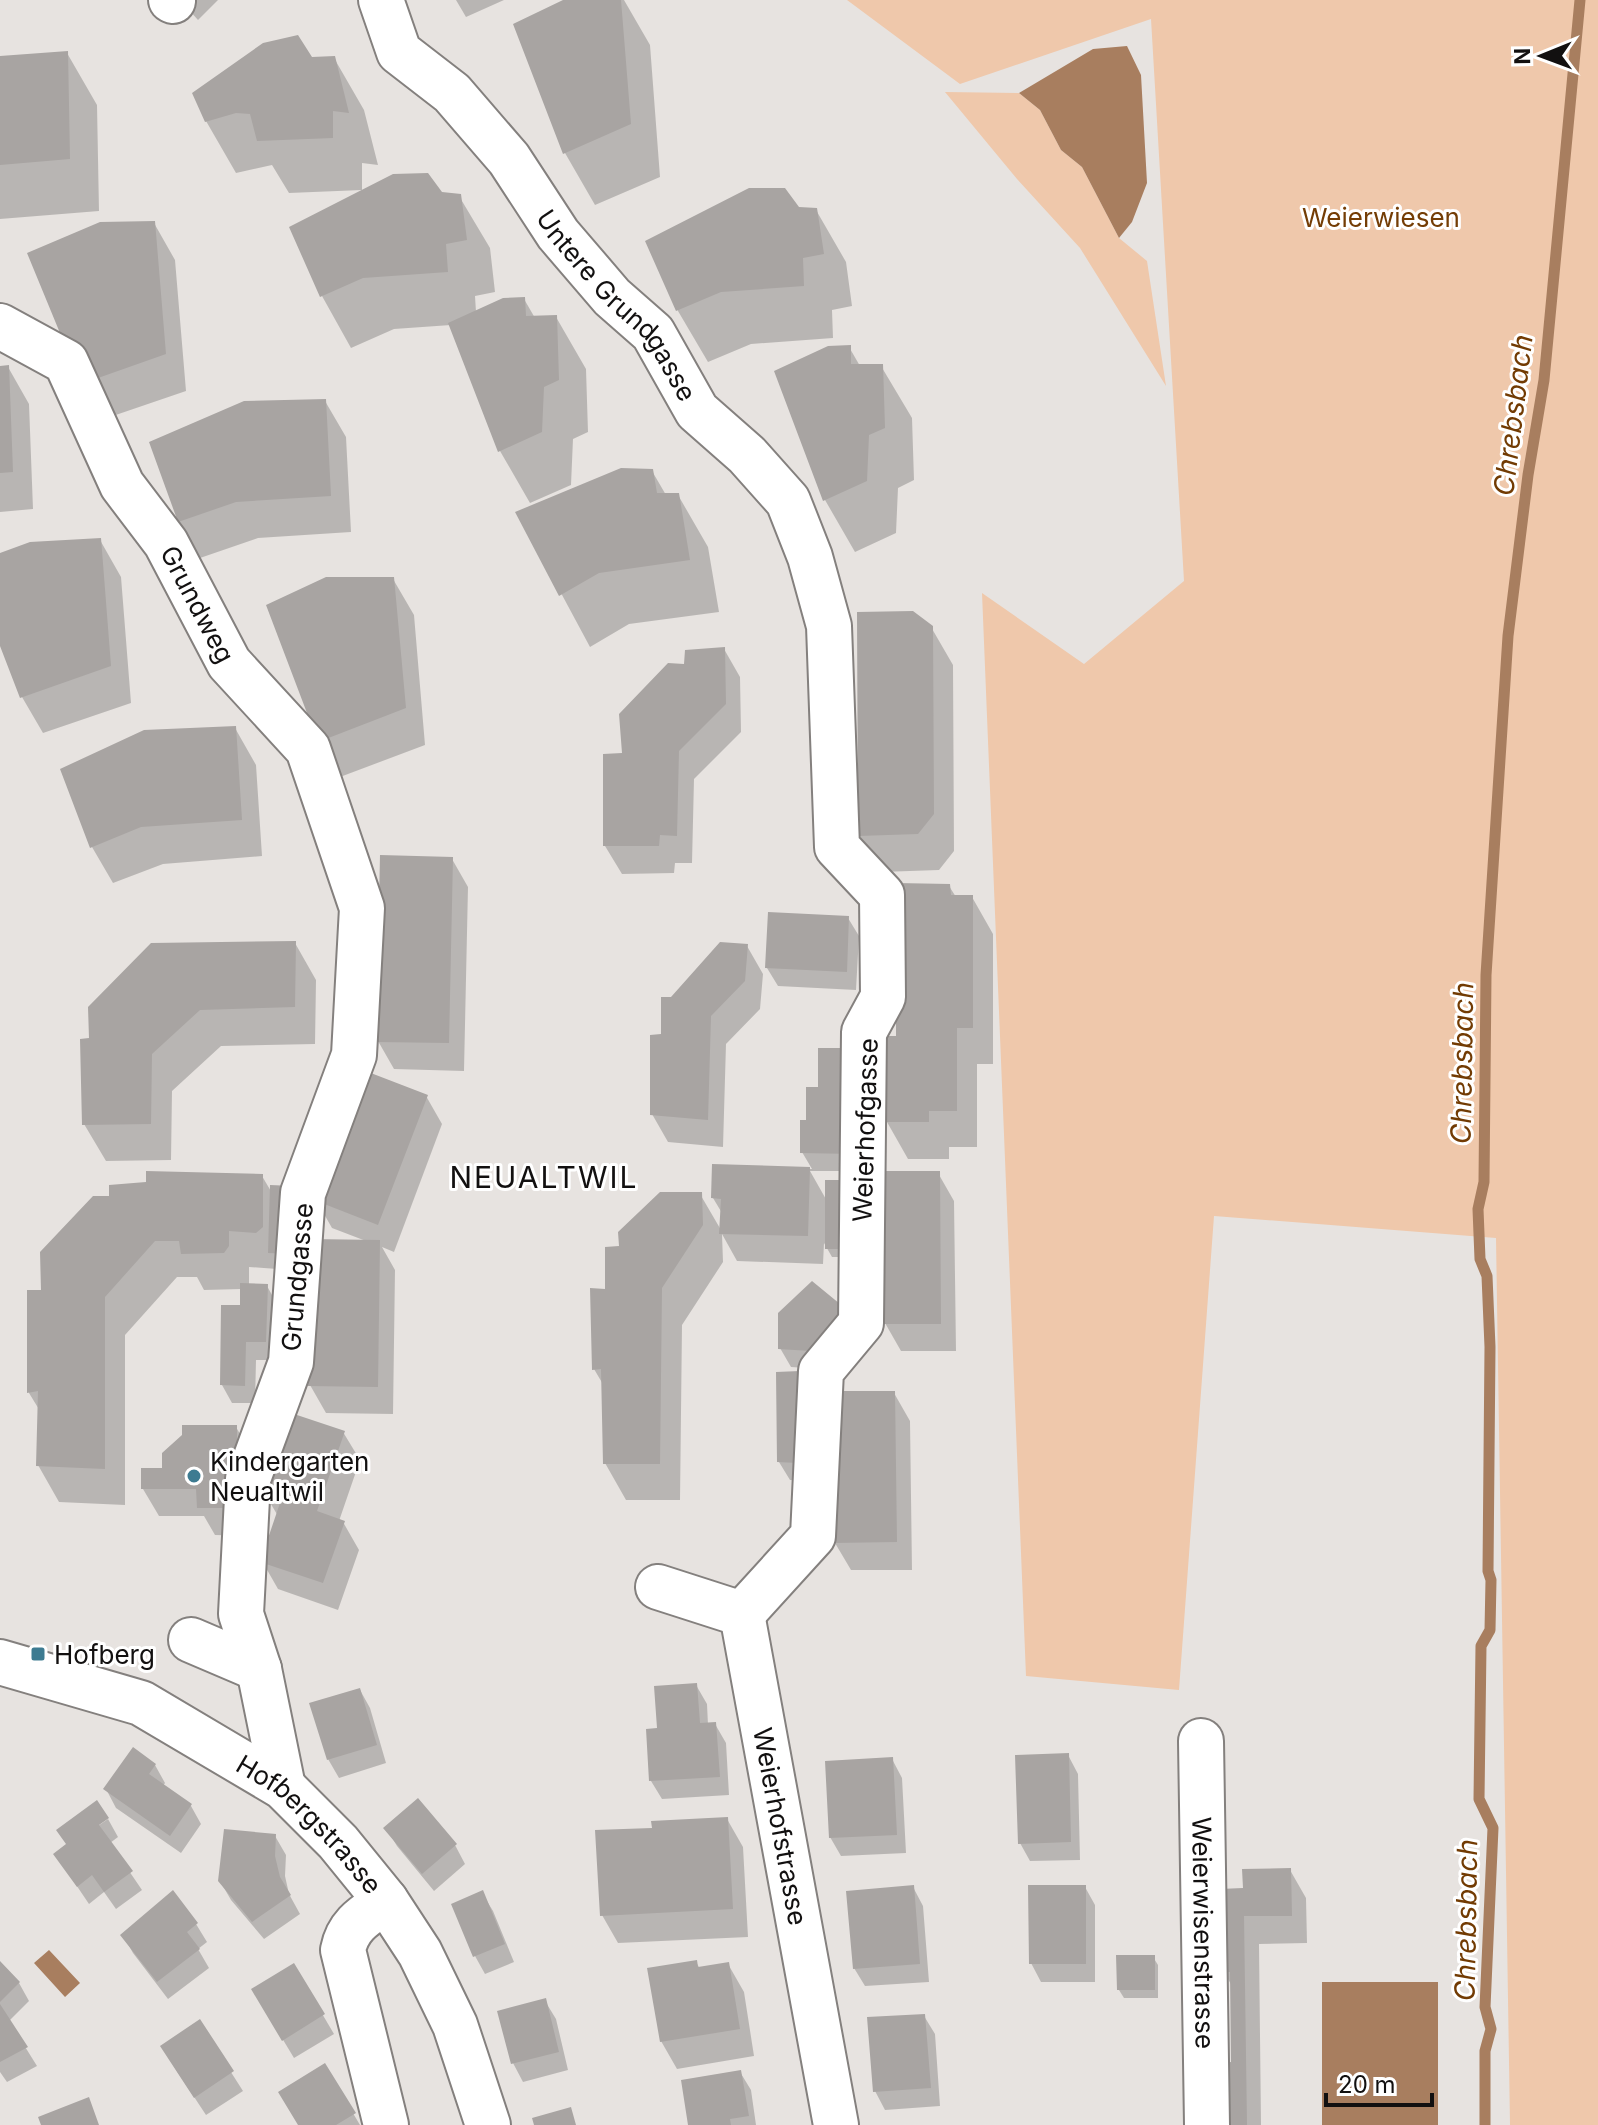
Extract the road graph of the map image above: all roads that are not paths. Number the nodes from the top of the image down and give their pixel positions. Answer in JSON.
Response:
{"nodes":[{"id":1,"x":381,"y":0,"type":"edge"},
{"id":2,"x":0,"y":326,"type":"edge"},
{"id":3,"x":829,"y":626,"type":"joint"},
{"id":4,"x":362,"y":908,"type":"joint"},
{"id":5,"x":658,"y":1587,"type":"dead end"},
{"id":6,"x":742,"y":1614,"type":"junction"},
{"id":7,"x":191,"y":1640,"type":"dead end"},
{"id":8,"x":0,"y":1662,"type":"edge"},
{"id":9,"x":259,"y":1669,"type":"junction"},
{"id":10,"x":1201,"y":1741,"type":"dead end"},
{"id":11,"x":283,"y":1787,"type":"junction"},
{"id":12,"x":386,"y":1901,"type":"junction"},
{"id":13,"x":386,"y":2125,"type":"edge"},
{"id":14,"x":488,"y":2125,"type":"edge"},
{"id":15,"x":836,"y":2125,"type":"edge"},
{"id":16,"x":1207,"y":2125,"type":"edge"}],
"edges":[{"from":1,"to":3,"type":"street","name":"Untere Grundgasse"},
{"from":2,"to":4,"type":"street","name":"Grundweg"},
{"from":3,"to":6,"type":"street","name":"Weierhofgasse"},
{"from":4,"to":9,"type":"street","name":"Grundgasse"},
{"from":5,"to":6,"type":"street"},
{"from":6,"to":15,"type":"street","name":"Weierhofstrasse"},
{"from":7,"to":9,"type":"street"},
{"from":8,"to":11,"type":"street","name":"Hofbergstrasse"},
{"from":9,"to":11,"type":"street","name":"Grundgasse"},
{"from":10,"to":16,"type":"street","name":"Weierwisenstrasse"},
{"from":11,"to":12,"type":"street","name":"Hofbergstrasse"},
{"from":12,"to":13,"type":"street"},
{"from":12,"to":14,"type":"street","name":"Hofbergstrasse"}]}
